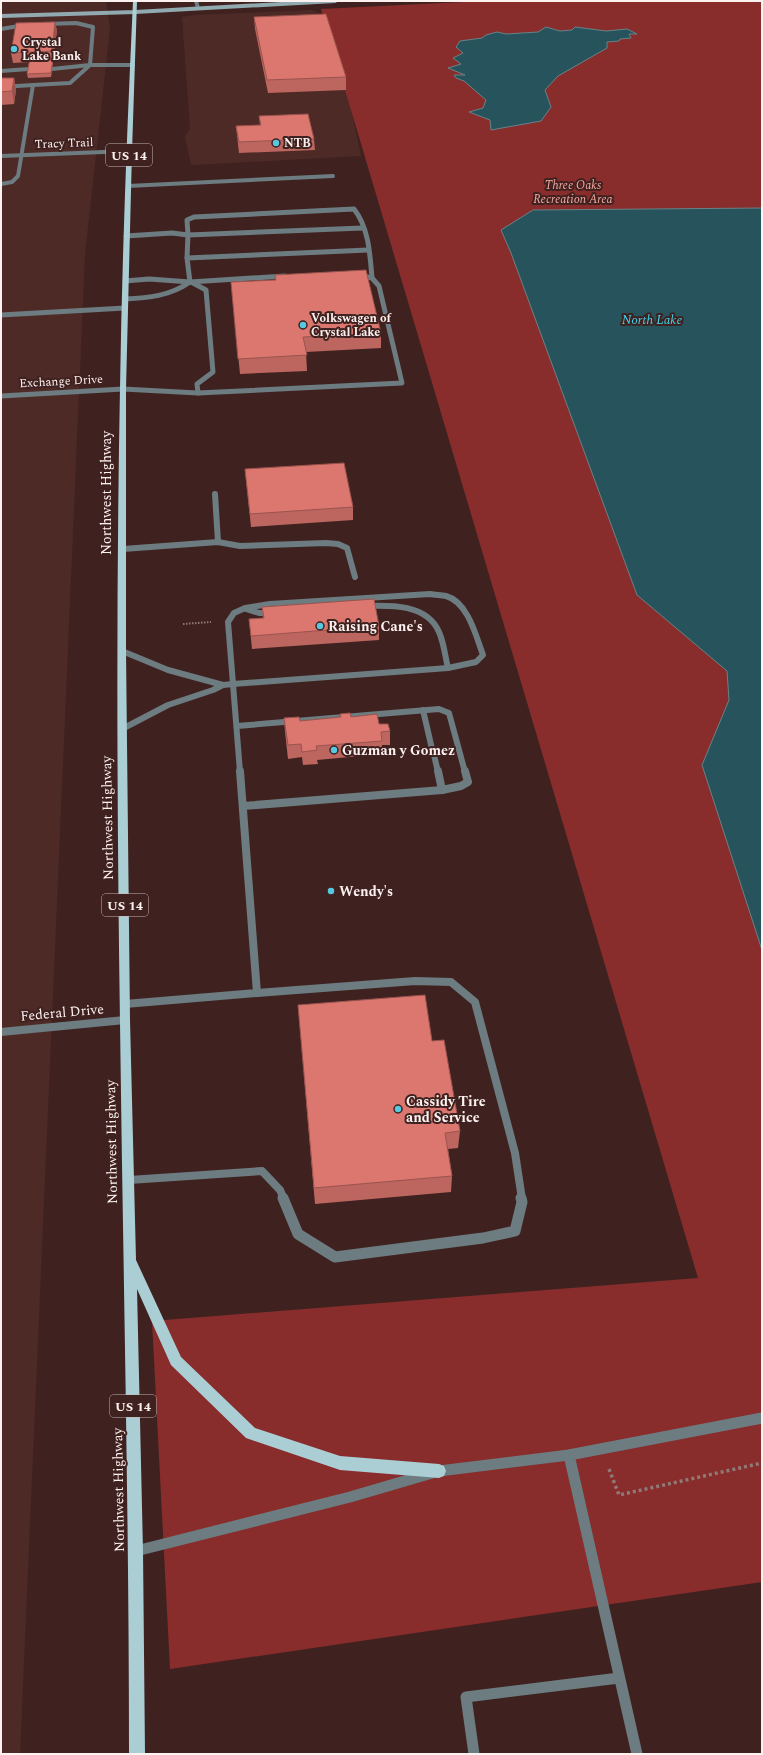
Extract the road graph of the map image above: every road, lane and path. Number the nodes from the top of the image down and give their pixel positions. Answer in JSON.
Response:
{"nodes":[{"id":1,"x":136,"y":1,"type":"edge"},
{"id":2,"x":196,"y":1,"type":"edge"},
{"id":3,"x":335,"y":1,"type":"edge"},
{"id":4,"x":251,"y":3,"type":"edge"},
{"id":5,"x":198,"y":8,"type":"junction"},
{"id":6,"x":135,"y":12,"type":"junction"},
{"id":7,"x":1,"y":16,"type":"edge"},
{"id":8,"x":39,"y":24,"type":"edge"},
{"id":9,"x":32,"y":25,"type":"edge"},
{"id":10,"x":1,"y":29,"type":"edge"},
{"id":11,"x":90,"y":65,"type":"junction"},
{"id":12,"x":133,"y":65,"type":"junction"},
{"id":13,"x":52,"y":69,"type":"edge"},
{"id":14,"x":29,"y":70,"type":"edge"},
{"id":15,"x":1,"y":71,"type":"edge"},
{"id":16,"x":33,"y":85,"type":"junction"},
{"id":17,"x":1,"y":87,"type":"edge"},
{"id":18,"x":129,"y":151,"type":"junction"},
{"id":19,"x":22,"y":155,"type":"junction"},
{"id":20,"x":1,"y":156,"type":"edge"},
{"id":21,"x":333,"y":176,"type":"dead end"},
{"id":22,"x":1,"y":184,"type":"edge"},
{"id":23,"x":128,"y":186,"type":"junction"},
{"id":24,"x":363,"y":228,"type":"junction"},
{"id":25,"x":126,"y":236,"type":"junction"},
{"id":26,"x":188,"y":236,"type":"junction"},
{"id":27,"x":368,"y":250,"type":"junction"},
{"id":28,"x":188,"y":258,"type":"junction"},
{"id":29,"x":350,"y":275,"type":"edge"},
{"id":30,"x":293,"y":276,"type":"edge"},
{"id":31,"x":372,"y":278,"type":"junction"},
{"id":32,"x":125,"y":281,"type":"junction"},
{"id":33,"x":190,"y":282,"type":"junction"},
{"id":34,"x":125,"y":299,"type":"junction"},
{"id":35,"x":125,"y":308,"type":"junction"},
{"id":36,"x":1,"y":315,"type":"edge"},
{"id":37,"x":123,"y":389,"type":"junction"},
{"id":38,"x":198,"y":393,"type":"junction"},
{"id":39,"x":1,"y":396,"type":"edge"},
{"id":40,"x":215,"y":494,"type":"dead end"},
{"id":41,"x":218,"y":542,"type":"junction"},
{"id":42,"x":123,"y":549,"type":"junction"},
{"id":43,"x":355,"y":577,"type":"dead end"},
{"id":44,"x":245,"y":608,"type":"junction"},
{"id":45,"x":309,"y":609,"type":"edge"},
{"id":46,"x":278,"y":612,"type":"edge"},
{"id":47,"x":228,"y":622,"type":"junction"},
{"id":48,"x":183,"y":624,"type":"dead end"},
{"id":49,"x":122,"y":650,"type":"junction"},
{"id":50,"x":448,"y":668,"type":"junction"},
{"id":51,"x":233,"y":684,"type":"junction"},
{"id":52,"x":223,"y":685,"type":"junction"},
{"id":53,"x":423,"y":710,"type":"junction"},
{"id":54,"x":237,"y":726,"type":"junction"},
{"id":55,"x":122,"y":729,"type":"junction"},
{"id":56,"x":442,"y":790,"type":"junction"},
{"id":57,"x":243,"y":806,"type":"junction"},
{"id":58,"x":257,"y":992,"type":"junction"},
{"id":59,"x":125,"y":1004,"type":"junction"},
{"id":60,"x":125,"y":1020,"type":"junction"},
{"id":61,"x":1,"y":1032,"type":"edge"},
{"id":62,"x":129,"y":1180,"type":"junction"},
{"id":63,"x":131,"y":1260,"type":"junction"},
{"id":64,"x":762,"y":1418,"type":"edge"},
{"id":65,"x":601,"y":1448,"type":"junction"},
{"id":66,"x":569,"y":1455,"type":"junction"},
{"id":67,"x":762,"y":1463,"type":"edge"},
{"id":68,"x":440,"y":1471,"type":"junction"},
{"id":69,"x":136,"y":1551,"type":"junction"},
{"id":70,"x":620,"y":1678,"type":"junction"},
{"id":71,"x":137,"y":1754,"type":"edge"},
{"id":72,"x":474,"y":1754,"type":"edge"},
{"id":73,"x":637,"y":1754,"type":"edge"}],
"edges":[{"from":1,"to":6,"type":"main road","name":"Northwest Highway","number":"US 14"},
{"from":2,"to":5,"type":"lane"},
{"from":3,"to":4,"type":"street"},
{"from":4,"to":5,"type":"street"},
{"from":5,"to":6,"type":"street"},
{"from":6,"to":7,"type":"street"},
{"from":6,"to":12,"type":"main road","name":"Northwest Highway","number":"US 14"},
{"from":8,"to":11,"type":"lane"},
{"from":9,"to":10,"type":"lane"},
{"from":11,"to":12,"type":"lane"},
{"from":11,"to":13,"type":"lane"},
{"from":11,"to":16,"type":"lane"},
{"from":12,"to":18,"type":"main road","name":"Northwest Highway","number":"US 14"},
{"from":14,"to":15,"type":"lane"},
{"from":16,"to":17,"type":"lane"},
{"from":16,"to":19,"type":"lane"},
{"from":18,"to":19,"type":"lane","name":"Tracy Trail"},
{"from":18,"to":23,"type":"main road","name":"Northwest Highway","number":"US 14"},
{"from":19,"to":20,"type":"lane","name":"Tracy Trail"},
{"from":19,"to":22,"type":"lane"},
{"from":21,"to":23,"type":"lane"},
{"from":23,"to":25,"type":"main road","name":"Northwest Highway","number":"US 14"},
{"from":24,"to":26,"type":"lane"},
{"from":24,"to":26,"type":"lane"},
{"from":24,"to":27,"type":"lane"},
{"from":25,"to":26,"type":"lane"},
{"from":25,"to":32,"type":"main road","name":"Northwest Highway","number":"US 14"},
{"from":26,"to":28,"type":"lane"},
{"from":27,"to":28,"type":"lane"},
{"from":27,"to":31,"type":"lane"},
{"from":28,"to":33,"type":"lane"},
{"from":29,"to":31,"type":"lane"},
{"from":30,"to":33,"type":"lane"},
{"from":31,"to":38,"type":"lane","name":"Exchange Drive"},
{"from":32,"to":33,"type":"lane"},
{"from":32,"to":34,"type":"main road","name":"Northwest Highway","number":"US 14"},
{"from":33,"to":34,"type":"lane"},
{"from":33,"to":38,"type":"lane"},
{"from":34,"to":35,"type":"main road","name":"Northwest Highway","number":"US 14"},
{"from":35,"to":36,"type":"lane"},
{"from":35,"to":37,"type":"main road","name":"Northwest Highway","number":"US 14"},
{"from":37,"to":38,"type":"lane","name":"Exchange Drive"},
{"from":37,"to":39,"type":"lane","name":"Exchange Drive"},
{"from":37,"to":42,"type":"main road","name":"Northwest Highway","number":"US 14"},
{"from":40,"to":41,"type":"lane"},
{"from":41,"to":42,"type":"lane"},
{"from":41,"to":43,"type":"lane"},
{"from":42,"to":49,"type":"main road","name":"Northwest Highway","number":"US 14"},
{"from":44,"to":46,"type":"lane"},
{"from":44,"to":47,"type":"lane"},
{"from":44,"to":50,"type":"lane"},
{"from":45,"to":50,"type":"lane"},
{"from":47,"to":48,"type":"path"},
{"from":47,"to":51,"type":"lane"},
{"from":49,"to":52,"type":"lane"},
{"from":49,"to":55,"type":"main road","name":"Northwest Highway","number":"US 14"},
{"from":50,"to":51,"type":"lane"},
{"from":51,"to":52,"type":"lane"},
{"from":51,"to":54,"type":"lane"},
{"from":52,"to":55,"type":"lane"},
{"from":53,"to":54,"type":"lane"},
{"from":53,"to":56,"type":"lane"},
{"from":53,"to":56,"type":"lane"},
{"from":54,"to":57,"type":"lane"},
{"from":55,"to":59,"type":"main road","name":"Northwest Highway","number":"US 14"},
{"from":56,"to":57,"type":"lane"},
{"from":57,"to":58,"type":"lane"},
{"from":58,"to":59,"type":"lane"},
{"from":58,"to":62,"type":"lane"},
{"from":59,"to":60,"type":"main road","name":"Northwest Highway","number":"US 14"},
{"from":60,"to":61,"type":"lane","name":"Federal Drive"},
{"from":60,"to":62,"type":"main road","name":"Northwest Highway","number":"US 14"},
{"from":62,"to":63,"type":"main road","name":"Northwest Highway","number":"US 14"},
{"from":63,"to":68,"type":"main road"},
{"from":63,"to":69,"type":"main road","name":"Northwest Highway","number":"US 14"},
{"from":64,"to":65,"type":"lane"},
{"from":65,"to":66,"type":"lane"},
{"from":65,"to":67,"type":"path"},
{"from":66,"to":68,"type":"lane"},
{"from":66,"to":70,"type":"lane"},
{"from":68,"to":69,"type":"lane"},
{"from":69,"to":71,"type":"main road","name":"Northwest Highway","number":"US 14"},
{"from":70,"to":72,"type":"lane"},
{"from":70,"to":73,"type":"lane"}]}
